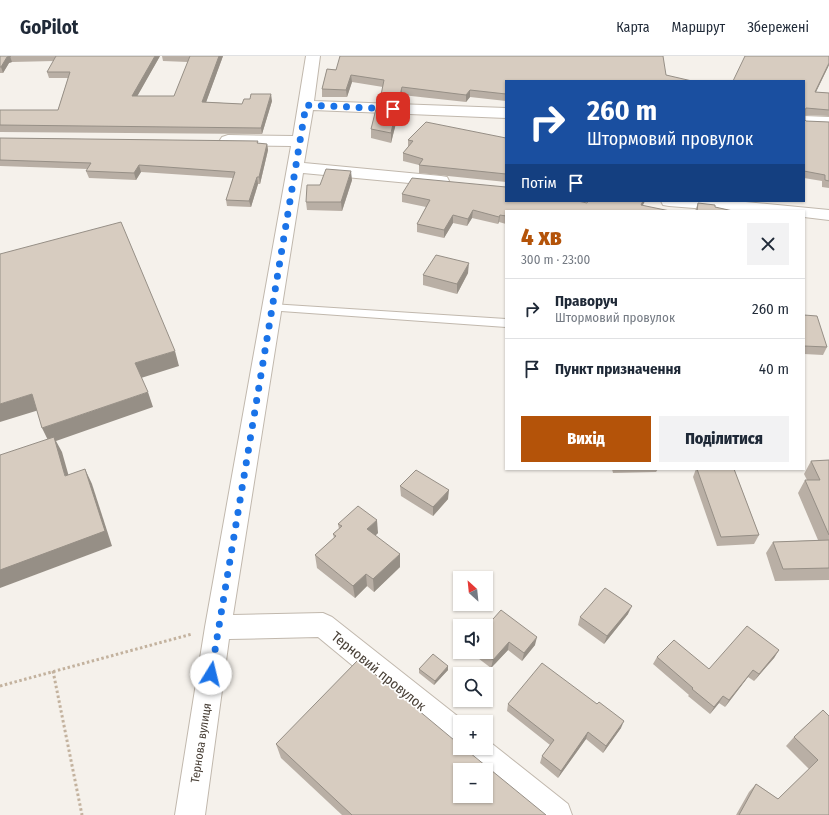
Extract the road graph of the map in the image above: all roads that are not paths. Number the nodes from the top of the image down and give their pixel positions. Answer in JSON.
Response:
{"nodes":[{"id":1,"x":313,"y":56,"type":"edge"},
{"id":2,"x":306,"y":105,"type":"junction"},
{"id":3,"x":505,"y":113,"type":"edge"},
{"id":4,"x":805,"y":121,"type":"edge"},
{"id":5,"x":829,"y":122,"type":"edge"},
{"id":6,"x":212,"y":140,"type":"edge"},
{"id":7,"x":299,"y":141,"type":"junction"},
{"id":8,"x":295,"y":167,"type":"junction"},
{"id":9,"x":459,"y":183,"type":"edge"},
{"id":10,"x":682,"y":202,"type":"edge"},
{"id":11,"x":785,"y":210,"type":"edge"},
{"id":12,"x":805,"y":212,"type":"edge"},
{"id":13,"x":829,"y":215,"type":"edge"},
{"id":14,"x":271,"y":308,"type":"junction"},
{"id":15,"x":505,"y":323,"type":"edge"},
{"id":16,"x":218,"y":627,"type":"junction"},
{"id":17,"x":453,"y":730,"type":"edge"},
{"id":18,"x":483,"y":755,"type":"edge"},
{"id":19,"x":190,"y":815,"type":"edge"},
{"id":20,"x":557,"y":815,"type":"edge"}],
"edges":[{"from":1,"to":2,"type":"street","name":"Тернова вулиця"},
{"from":2,"to":3,"type":"street"},
{"from":2,"to":7,"type":"street","name":"Тернова вулиця"},
{"from":4,"to":5,"type":"street"},
{"from":6,"to":7,"type":"street"},
{"from":7,"to":8,"type":"street","name":"Тернова вулиця"},
{"from":8,"to":9,"type":"street"},
{"from":8,"to":14,"type":"street","name":"Тернова вулиця"},
{"from":10,"to":11,"type":"street"},
{"from":12,"to":13,"type":"street"},
{"from":14,"to":15,"type":"lane"},
{"from":14,"to":16,"type":"street","name":"Тернова вулиця"},
{"from":16,"to":17,"type":"street","name":"Терновий провулок"},
{"from":16,"to":19,"type":"street","name":"Тернова вулиця"},
{"from":18,"to":20,"type":"street"}]}
